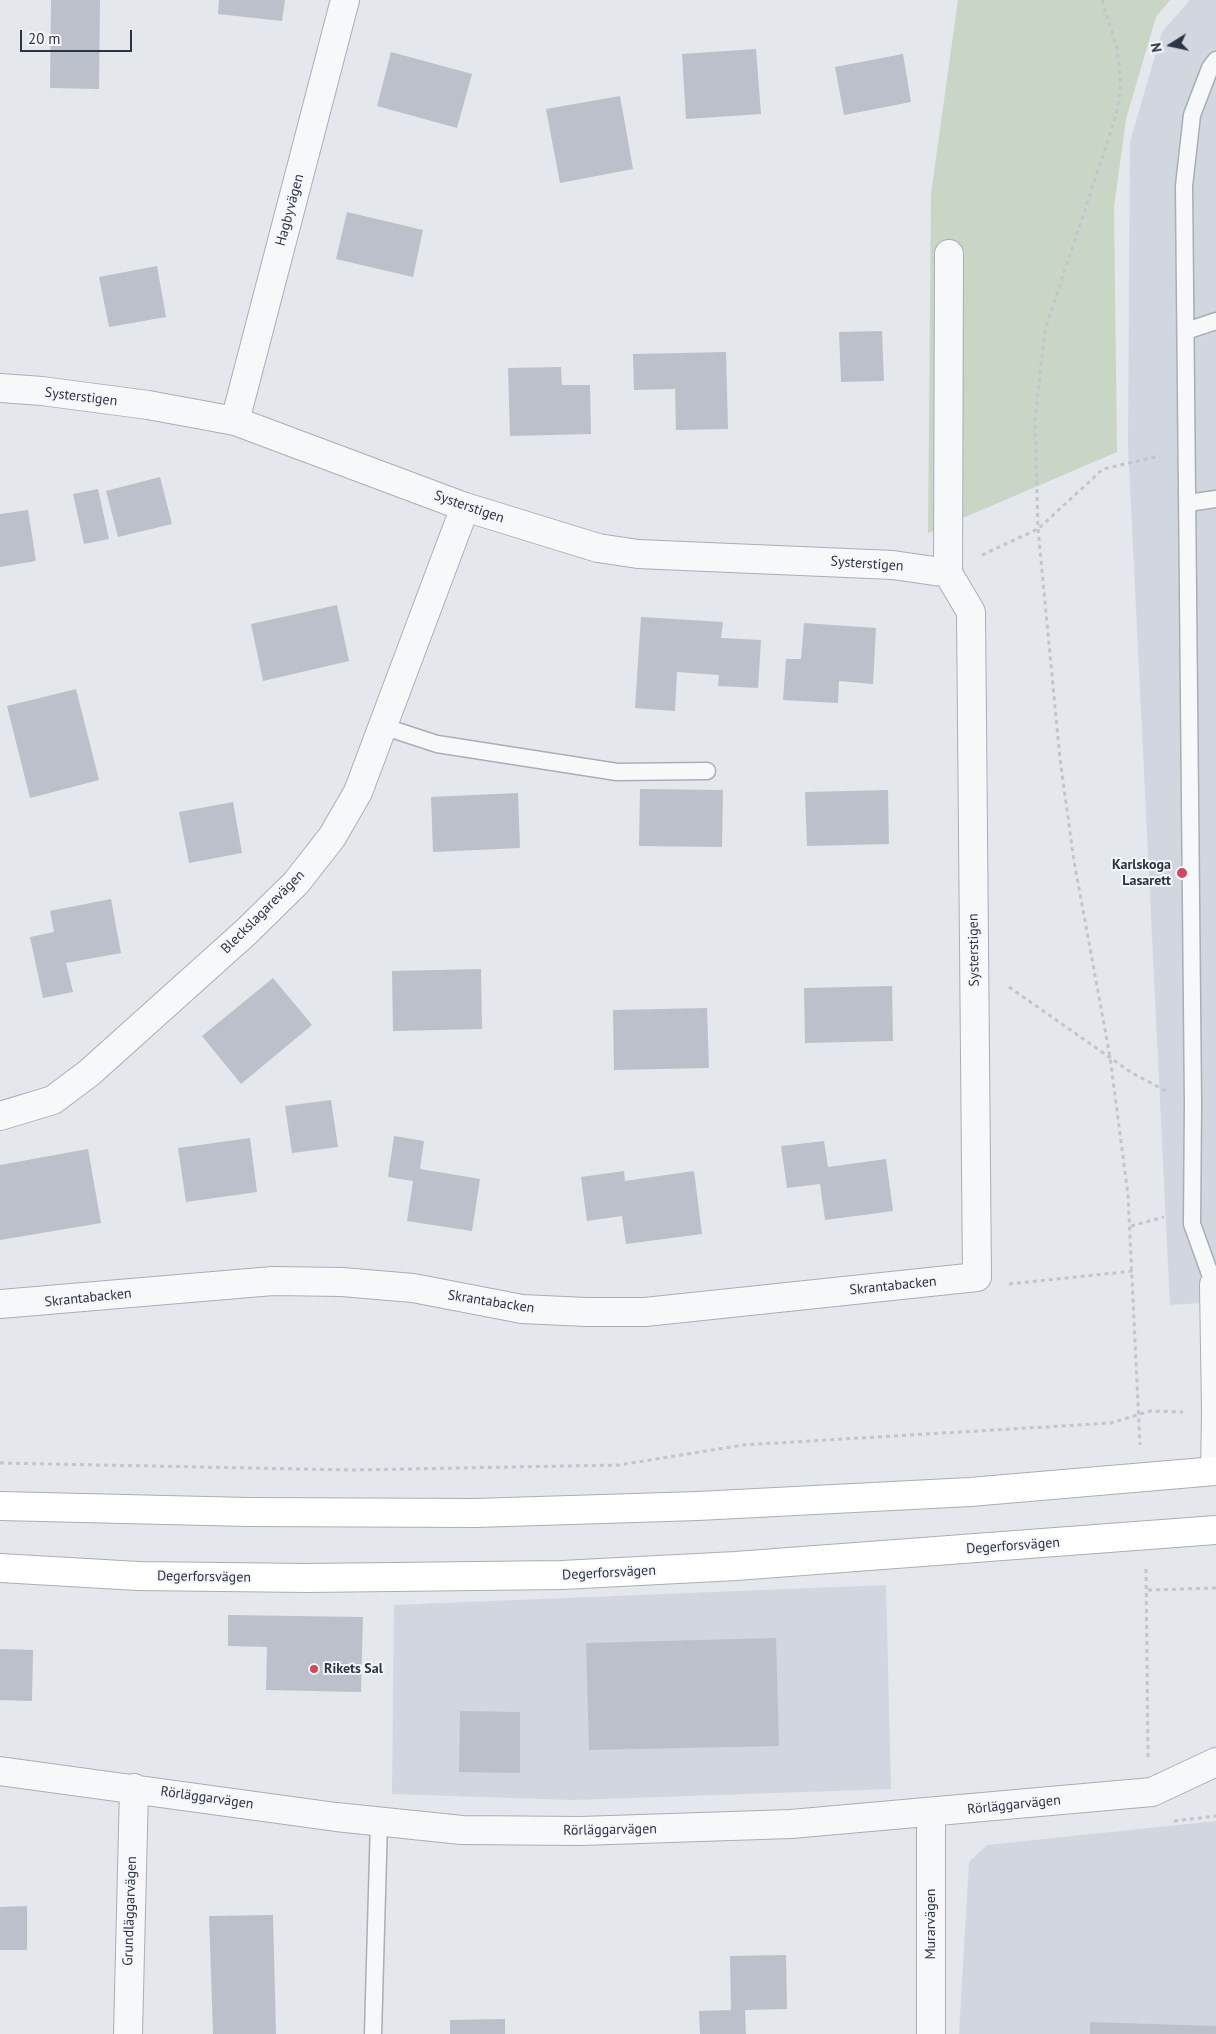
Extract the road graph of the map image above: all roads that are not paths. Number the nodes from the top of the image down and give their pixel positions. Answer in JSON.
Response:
{"nodes":[{"id":1,"x":345,"y":0,"type":"edge"},
{"id":2,"x":1216,"y":60,"type":"edge"},
{"id":3,"x":949,"y":254,"type":"dead end"},
{"id":4,"x":1216,"y":321,"type":"edge"},
{"id":5,"x":1186,"y":330,"type":"junction"},
{"id":6,"x":0,"y":388,"type":"edge"},
{"id":7,"x":235,"y":421,"type":"junction"},
{"id":8,"x":1216,"y":499,"type":"edge"},
{"id":9,"x":1188,"y":503,"type":"junction"},
{"id":10,"x":465,"y":507,"type":"junction"},
{"id":11,"x":948,"y":573,"type":"junction"},
{"id":12,"x":382,"y":726,"type":"junction"},
{"id":13,"x":707,"y":771,"type":"dead end"},
{"id":14,"x":0,"y":1116,"type":"edge"},
{"id":15,"x":977,"y":1275,"type":"joint"},
{"id":16,"x":1215,"y":1284,"type":"edge"},
{"id":17,"x":0,"y":1304,"type":"edge"},
{"id":18,"x":1216,"y":1411,"type":"edge"},
{"id":19,"x":1216,"y":1415,"type":"edge"},
{"id":20,"x":1216,"y":1471,"type":"edge"},
{"id":21,"x":1216,"y":1478,"type":"edge"},
{"id":22,"x":0,"y":1506,"type":"edge"},
{"id":23,"x":1216,"y":1530,"type":"edge"},
{"id":24,"x":0,"y":1568,"type":"edge"},
{"id":25,"x":1216,"y":1762,"type":"edge"},
{"id":26,"x":0,"y":1771,"type":"edge"},
{"id":27,"x":134,"y":1788,"type":"junction"},
{"id":28,"x":931,"y":1813,"type":"junction"},
{"id":29,"x":379,"y":1821,"type":"junction"},
{"id":30,"x":128,"y":2034,"type":"edge"},
{"id":31,"x":373,"y":2034,"type":"edge"},
{"id":32,"x":931,"y":2034,"type":"edge"}],
"edges":[{"from":1,"to":7,"type":"street","name":"Hagbyvägen"},
{"from":2,"to":5,"type":"lane"},
{"from":3,"to":11,"type":"street"},
{"from":4,"to":5,"type":"lane"},
{"from":5,"to":9,"type":"lane"},
{"from":6,"to":7,"type":"street","name":"Systerstigen"},
{"from":7,"to":10,"type":"street","name":"Systerstigen"},
{"from":8,"to":9,"type":"lane"},
{"from":9,"to":16,"type":"lane"},
{"from":10,"to":11,"type":"street","name":"Systerstigen"},
{"from":10,"to":12,"type":"street","name":"Bleckslagarevägen"},
{"from":11,"to":15,"type":"street","name":"Systerstigen"},
{"from":12,"to":13,"type":"lane"},
{"from":12,"to":14,"type":"street","name":"Bleckslagarevägen"},
{"from":15,"to":17,"type":"street","name":"Skrantabacken"},
{"from":16,"to":18,"type":"street"},
{"from":19,"to":20,"type":"street"},
{"from":20,"to":21,"type":"main road"},
{"from":20,"to":22,"type":"main road"},
{"from":23,"to":24,"type":"main road","name":"Degerforsvägen"},
{"from":25,"to":28,"type":"street","name":"Rörläggarvägen"},
{"from":26,"to":27,"type":"street","name":"Rörläggarvägen"},
{"from":27,"to":29,"type":"street","name":"Rörläggarvägen"},
{"from":27,"to":30,"type":"street","name":"Grundläggarvägen"},
{"from":28,"to":29,"type":"street","name":"Rörläggarvägen"},
{"from":28,"to":32,"type":"street","name":"Murarvägen"},
{"from":29,"to":31,"type":"lane"}]}
